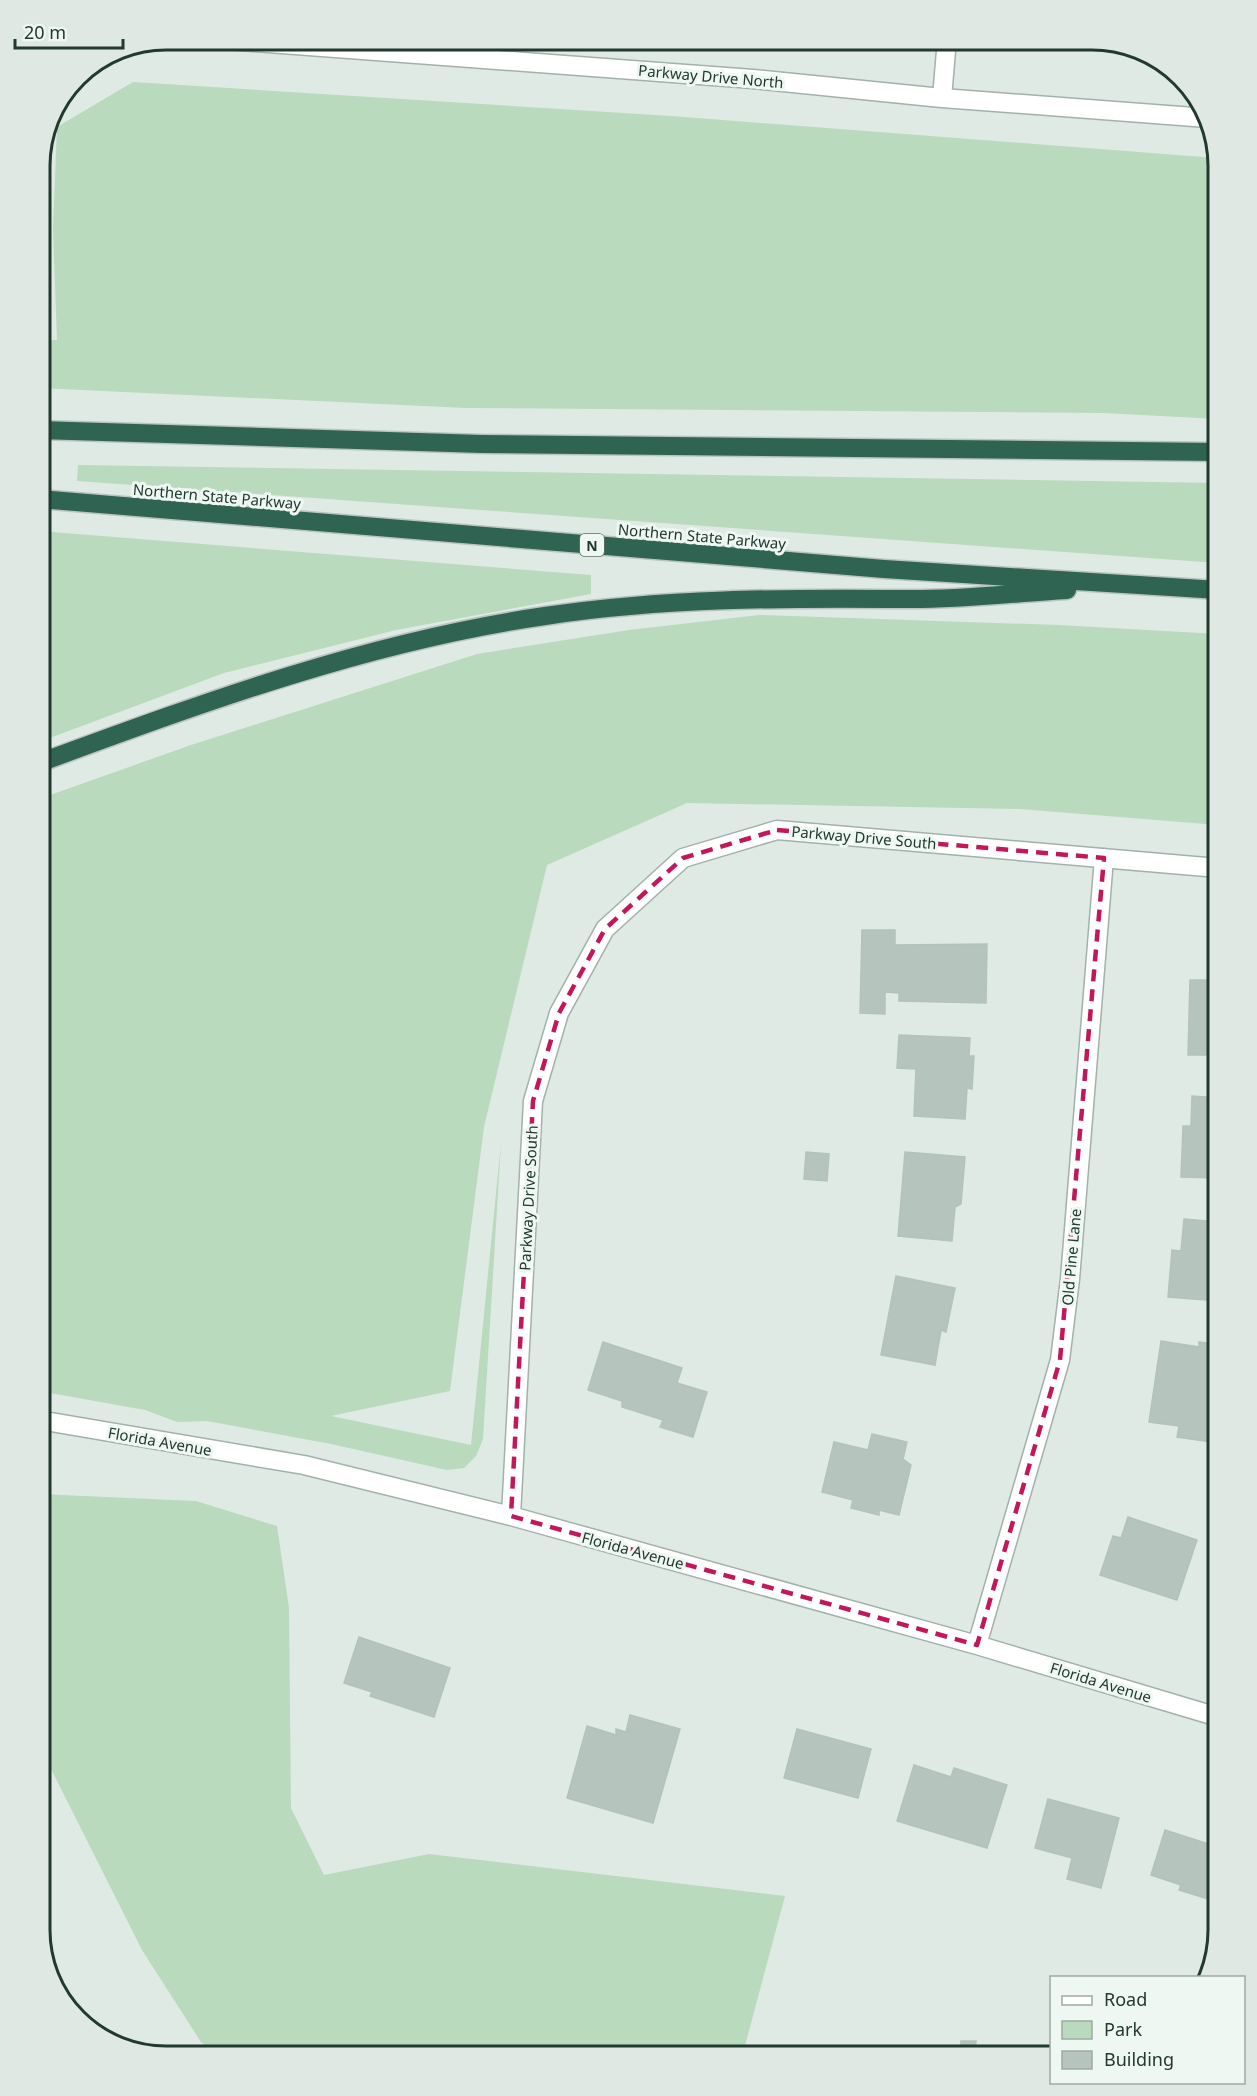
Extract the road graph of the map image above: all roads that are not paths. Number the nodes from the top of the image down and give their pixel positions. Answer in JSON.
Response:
{"nodes":[{"id":1,"x":362,"y":50,"type":"edge"},
{"id":2,"x":946,"y":50,"type":"edge"},
{"id":3,"x":942,"y":98,"type":"junction"},
{"id":4,"x":1197,"y":117,"type":"edge"},
{"id":5,"x":50,"y":423,"type":"edge"},
{"id":6,"x":50,"y":430,"type":"edge"},
{"id":7,"x":90,"y":432,"type":"junction"},
{"id":8,"x":1208,"y":452,"type":"edge"},
{"id":9,"x":50,"y":500,"type":"edge"},
{"id":10,"x":1145,"y":586,"type":"junction"},
{"id":11,"x":1208,"y":590,"type":"edge"},
{"id":12,"x":50,"y":759,"type":"edge"},
{"id":13,"x":1104,"y":858,"type":"junction"},
{"id":14,"x":1208,"y":867,"type":"edge"},
{"id":15,"x":50,"y":1422,"type":"edge"},
{"id":16,"x":511,"y":1516,"type":"junction"},
{"id":17,"x":976,"y":1645,"type":"junction"},
{"id":18,"x":1208,"y":1714,"type":"edge"}],
"edges":[{"from":1,"to":3,"type":"street","name":"Parkway Drive North"},
{"from":2,"to":3,"type":"street"},
{"from":3,"to":4,"type":"street","name":"Parkway Drive North"},
{"from":5,"to":7,"type":"highway"},
{"from":6,"to":7,"type":"highway"},
{"from":7,"to":8,"type":"highway"},
{"from":9,"to":10,"type":"highway","name":"Northern State Parkway","number":"N"},
{"from":10,"to":11,"type":"highway","name":"Northern State Parkway","number":"N"},
{"from":10,"to":12,"type":"highway"},
{"from":13,"to":14,"type":"street","name":"Parkway Drive South"},
{"from":13,"to":16,"type":"street","name":"Parkway Drive South"},
{"from":13,"to":17,"type":"street","name":"Old Pine Lane"},
{"from":15,"to":16,"type":"street","name":"Florida Avenue"},
{"from":16,"to":17,"type":"street","name":"Florida Avenue"},
{"from":17,"to":18,"type":"street","name":"Florida Avenue"}]}
